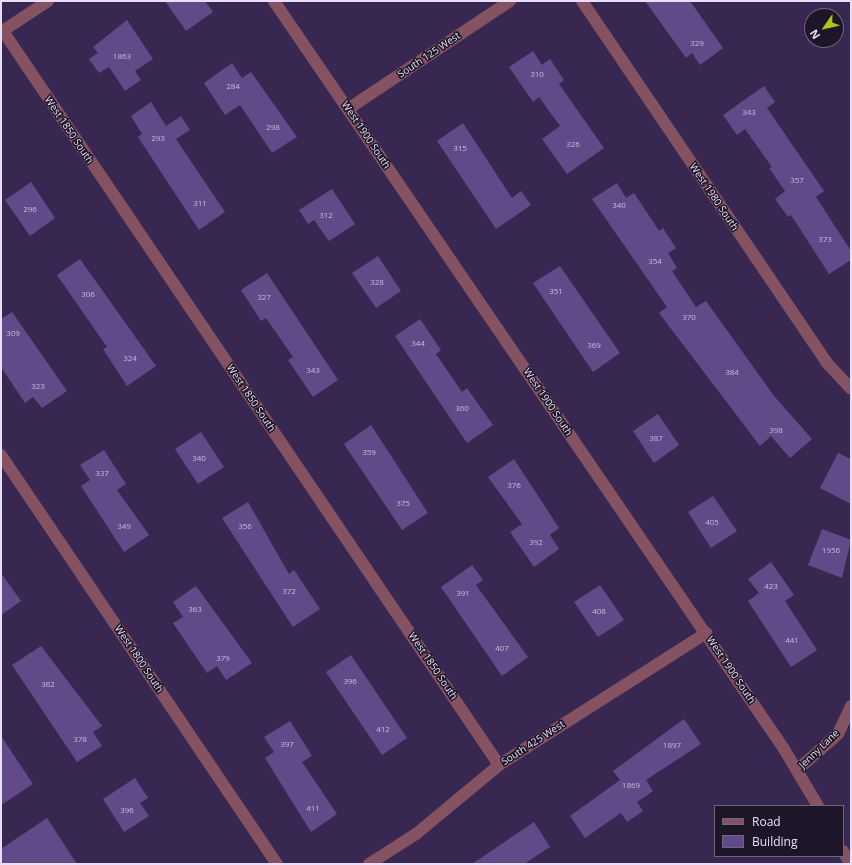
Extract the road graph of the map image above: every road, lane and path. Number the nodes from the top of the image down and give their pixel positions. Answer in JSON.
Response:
{"nodes":[{"id":1,"x":48,"y":1,"type":"edge"},
{"id":2,"x":274,"y":1,"type":"edge"},
{"id":3,"x":510,"y":1,"type":"edge"},
{"id":4,"x":582,"y":1,"type":"edge"},
{"id":5,"x":2,"y":32,"type":"edge"},
{"id":6,"x":348,"y":109,"type":"junction"},
{"id":7,"x":851,"y":389,"type":"edge"},
{"id":8,"x":1,"y":455,"type":"edge"},
{"id":9,"x":706,"y":633,"type":"junction"},
{"id":10,"x":851,"y":706,"type":"edge"},
{"id":11,"x":499,"y":765,"type":"junction"},
{"id":12,"x":797,"y":770,"type":"junction"},
{"id":13,"x":817,"y":805,"type":"edge"},
{"id":14,"x":844,"y":853,"type":"edge"},
{"id":15,"x":277,"y":864,"type":"edge"},
{"id":16,"x":369,"y":864,"type":"edge"},
{"id":17,"x":850,"y":864,"type":"edge"}],
"edges":[{"from":1,"to":5,"type":"street"},
{"from":2,"to":6,"type":"street","name":"West 1900 South"},
{"from":3,"to":6,"type":"street","name":"South 125 West"},
{"from":4,"to":7,"type":"street","name":"West 1980 South"},
{"from":5,"to":11,"type":"street","name":"West 1850 South"},
{"from":6,"to":9,"type":"street","name":"West 1900 South"},
{"from":8,"to":15,"type":"street","name":"West 1800 South"},
{"from":9,"to":11,"type":"street","name":"South 425 West"},
{"from":9,"to":12,"type":"street","name":"West 1900 South"},
{"from":10,"to":12,"type":"street","name":"Jenny Lane"},
{"from":11,"to":16,"type":"street","name":"South 425 West"},
{"from":12,"to":13,"type":"street","name":"West 1900 South"},
{"from":14,"to":17,"type":"street"}]}
